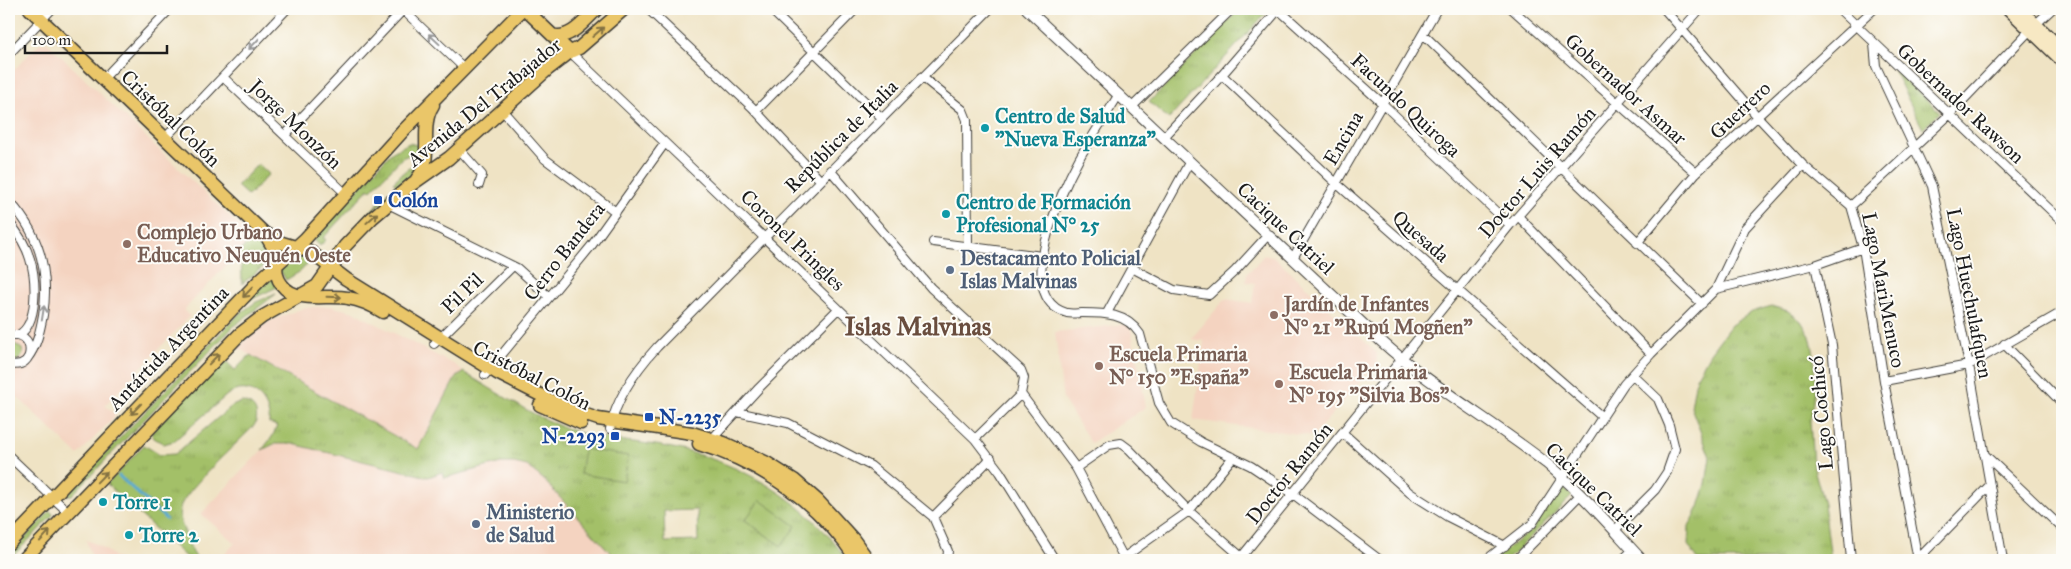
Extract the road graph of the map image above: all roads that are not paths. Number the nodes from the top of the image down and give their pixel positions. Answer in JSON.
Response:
{"nodes":[{"id":1,"x":30,"y":9,"type":"edge"},
{"id":2,"x":52,"y":9,"type":"edge"},
{"id":3,"x":170,"y":9,"type":"edge"},
{"id":4,"x":287,"y":9,"type":"edge"},
{"id":5,"x":403,"y":9,"type":"edge"},
{"id":6,"x":524,"y":9,"type":"edge"},
{"id":7,"x":597,"y":9,"type":"edge"},
{"id":8,"x":624,"y":9,"type":"edge"},
{"id":9,"x":648,"y":9,"type":"edge"},
{"id":10,"x":856,"y":9,"type":"edge"},
{"id":11,"x":990,"y":9,"type":"edge"},
{"id":12,"x":1027,"y":9,"type":"edge"},
{"id":13,"x":1232,"y":9,"type":"edge"},
{"id":14,"x":1279,"y":9,"type":"edge"},
{"id":15,"x":1437,"y":9,"type":"edge"},
{"id":16,"x":1512,"y":9,"type":"edge"},
{"id":17,"x":1664,"y":9,"type":"edge"},
{"id":18,"x":1700,"y":9,"type":"edge"},
{"id":19,"x":1839,"y":9,"type":"edge"},
{"id":20,"x":1874,"y":9,"type":"edge"},
{"id":21,"x":2008,"y":9,"type":"edge"},
{"id":22,"x":2020,"y":9,"type":"edge"},
{"id":23,"x":2052,"y":9,"type":"edge"},
{"id":24,"x":772,"y":10,"type":"edge"},
{"id":25,"x":41,"y":20,"type":"junction"},
{"id":26,"x":1857,"y":26,"type":"junction"},
{"id":27,"x":2033,"y":27,"type":"junction"},
{"id":28,"x":1682,"y":29,"type":"junction"},
{"id":29,"x":1423,"y":34,"type":"junction"},
{"id":30,"x":552,"y":35,"type":"junction"},
{"id":31,"x":1874,"y":44,"type":"junction"},
{"id":32,"x":2062,"y":49,"type":"edge"},
{"id":33,"x":570,"y":52,"type":"junction"},
{"id":34,"x":815,"y":52,"type":"junction"},
{"id":35,"x":9,"y":54,"type":"edge"},
{"id":36,"x":2062,"y":60,"type":"edge"},
{"id":37,"x":465,"y":69,"type":"junction"},
{"id":38,"x":1222,"y":75,"type":"junction"},
{"id":39,"x":223,"y":77,"type":"junction"},
{"id":40,"x":922,"y":77,"type":"junction"},
{"id":41,"x":103,"y":79,"type":"junction"},
{"id":42,"x":446,"y":89,"type":"junction"},
{"id":43,"x":1119,"y":94,"type":"junction"},
{"id":44,"x":1617,"y":103,"type":"junction"},
{"id":45,"x":1382,"y":104,"type":"junction"},
{"id":46,"x":1132,"y":106,"type":"junction"},
{"id":47,"x":502,"y":110,"type":"junction"},
{"id":48,"x":756,"y":111,"type":"junction"},
{"id":49,"x":1950,"y":114,"type":"junction"},
{"id":50,"x":1756,"y":116,"type":"junction"},
{"id":51,"x":882,"y":118,"type":"junction"},
{"id":52,"x":284,"y":135,"type":"junction"},
{"id":53,"x":1164,"y":137,"type":"junction"},
{"id":54,"x":165,"y":138,"type":"junction"},
{"id":55,"x":664,"y":143,"type":"junction"},
{"id":56,"x":425,"y":144,"type":"junction"},
{"id":57,"x":390,"y":147,"type":"junction"},
{"id":58,"x":1914,"y":147,"type":"junction"},
{"id":59,"x":459,"y":149,"type":"junction"},
{"id":60,"x":1190,"y":161,"type":"junction"},
{"id":61,"x":1803,"y":165,"type":"junction"},
{"id":62,"x":1560,"y":168,"type":"junction"},
{"id":63,"x":830,"y":170,"type":"junction"},
{"id":64,"x":1696,"y":173,"type":"junction"},
{"id":65,"x":820,"y":180,"type":"junction"},
{"id":66,"x":1336,"y":183,"type":"junction"},
{"id":67,"x":412,"y":184,"type":"junction"},
{"id":68,"x":479,"y":185,"type":"dead end"},
{"id":69,"x":346,"y":194,"type":"junction"},
{"id":70,"x":9,"y":201,"type":"edge"},
{"id":71,"x":388,"y":204,"type":"junction"},
{"id":72,"x":1851,"y":206,"type":"junction"},
{"id":73,"x":616,"y":212,"type":"junction"},
{"id":74,"x":1518,"y":216,"type":"junction"},
{"id":75,"x":2062,"y":221,"type":"edge"},
{"id":76,"x":9,"y":222,"type":"edge"},
{"id":77,"x":1510,"y":226,"type":"junction"},
{"id":78,"x":264,"y":233,"type":"junction"},
{"id":79,"x":1268,"y":234,"type":"junction"},
{"id":80,"x":764,"y":238,"type":"junction"},
{"id":81,"x":933,"y":242,"type":"dead end"},
{"id":82,"x":1637,"y":243,"type":"junction"},
{"id":83,"x":297,"y":247,"type":"junction"},
{"id":84,"x":968,"y":248,"type":"junction"},
{"id":85,"x":1863,"y":248,"type":"junction"},
{"id":86,"x":41,"y":256,"type":"junction"},
{"id":87,"x":1042,"y":256,"type":"junction"},
{"id":88,"x":1293,"y":258,"type":"junction"},
{"id":89,"x":30,"y":259,"type":"junction"},
{"id":90,"x":1815,"y":264,"type":"junction"},
{"id":91,"x":275,"y":266,"type":"junction"},
{"id":92,"x":513,"y":266,"type":"junction"},
{"id":93,"x":1132,"y":268,"type":"junction"},
{"id":94,"x":335,"y":271,"type":"junction"},
{"id":95,"x":1716,"y":289,"type":"junction"},
{"id":96,"x":1458,"y":290,"type":"junction"},
{"id":97,"x":301,"y":296,"type":"junction"},
{"id":98,"x":549,"y":297,"type":"junction"},
{"id":99,"x":1702,"y":304,"type":"junction"},
{"id":100,"x":838,"y":309,"type":"junction"},
{"id":101,"x":2062,"y":312,"type":"edge"},
{"id":102,"x":1107,"y":313,"type":"junction"},
{"id":103,"x":18,"y":335,"type":"junction"},
{"id":104,"x":9,"y":336,"type":"edge"},
{"id":105,"x":437,"y":341,"type":"junction"},
{"id":106,"x":2004,"y":344,"type":"junction"},
{"id":107,"x":1651,"y":354,"type":"junction"},
{"id":108,"x":27,"y":359,"type":"junction"},
{"id":109,"x":1403,"y":360,"type":"junction"},
{"id":110,"x":9,"y":364,"type":"edge"},
{"id":111,"x":1969,"y":365,"type":"junction"},
{"id":112,"x":487,"y":372,"type":"junction"},
{"id":113,"x":1633,"y":375,"type":"junction"},
{"id":114,"x":1884,"y":381,"type":"junction"},
{"id":115,"x":1021,"y":394,"type":"junction"},
{"id":116,"x":2062,"y":403,"type":"edge"},
{"id":117,"x":736,"y":412,"type":"junction"},
{"id":118,"x":1601,"y":416,"type":"junction"},
{"id":119,"x":611,"y":425,"type":"junction"},
{"id":120,"x":1343,"y":433,"type":"junction"},
{"id":121,"x":712,"y":439,"type":"junction"},
{"id":122,"x":975,"y":439,"type":"junction"},
{"id":123,"x":1984,"y":454,"type":"junction"},
{"id":124,"x":9,"y":456,"type":"edge"},
{"id":125,"x":991,"y":458,"type":"junction"},
{"id":126,"x":1233,"y":458,"type":"junction"},
{"id":127,"x":1076,"y":468,"type":"junction"},
{"id":128,"x":1563,"y":478,"type":"junction"},
{"id":129,"x":1990,"y":485,"type":"junction"},
{"id":130,"x":1293,"y":494,"type":"junction"},
{"id":131,"x":1580,"y":495,"type":"junction"},
{"id":132,"x":52,"y":497,"type":"junction"},
{"id":133,"x":1189,"y":511,"type":"junction"},
{"id":134,"x":68,"y":512,"type":"junction"},
{"id":135,"x":933,"y":517,"type":"junction"},
{"id":136,"x":2062,"y":528,"type":"edge"},
{"id":137,"x":1614,"y":530,"type":"junction"},
{"id":138,"x":9,"y":543,"type":"edge"},
{"id":139,"x":1505,"y":546,"type":"junction"},
{"id":140,"x":1633,"y":550,"type":"junction"},
{"id":141,"x":1124,"y":559,"type":"edge"},
{"id":142,"x":1242,"y":559,"type":"edge"},
{"id":143,"x":23,"y":560,"type":"edge"},
{"id":144,"x":857,"y":560,"type":"edge"},
{"id":145,"x":868,"y":560,"type":"edge"},
{"id":146,"x":947,"y":560,"type":"edge"},
{"id":147,"x":1055,"y":560,"type":"edge"},
{"id":148,"x":1380,"y":560,"type":"edge"},
{"id":149,"x":1486,"y":560,"type":"edge"},
{"id":150,"x":1516,"y":560,"type":"edge"},
{"id":151,"x":1622,"y":560,"type":"edge"},
{"id":152,"x":1642,"y":560,"type":"edge"},
{"id":153,"x":1851,"y":560,"type":"edge"},
{"id":154,"x":1918,"y":560,"type":"edge"},
{"id":155,"x":2002,"y":560,"type":"edge"}],
"edges":[{"from":1,"to":25,"type":"main road","name":"Cristóbal Colón"},
{"from":2,"to":25,"type":"street"},
{"from":3,"to":41,"type":"street"},
{"from":4,"to":39,"type":"street","one_way":true},
{"from":37,"to":5,"type":"street","one_way":true},
{"from":5,"to":52,"type":"street"},
{"from":6,"to":30,"type":"main road","name":"Coronel Pringles"},
{"from":6,"to":37,"type":"main road","name":"Antártida Argentina"},
{"from":7,"to":30,"type":"main road","name":"Avenida Del Trabajador"},
{"from":33,"to":8,"type":"main road","name":"Avenida Del Trabajador","one_way":true},
{"from":9,"to":48,"type":"street"},
{"from":10,"to":34,"type":"street"},
{"from":11,"to":40,"type":"street","name":"República de Italia"},
{"from":12,"to":43,"type":"street","name":"Cacique Catriel"},
{"from":13,"to":46,"type":"street"},
{"from":14,"to":38,"type":"street"},
{"from":14,"to":45,"type":"street","name":"Facundo Quiroga"},
{"from":15,"to":29,"type":"street","name":"Encina"},
{"from":16,"to":44,"type":"street","name":"Gobernador Asmar"},
{"from":17,"to":28,"type":"street","name":"Lago MariMenuco"},
{"from":18,"to":28,"type":"street","name":"Doctor Luis Ramón"},
{"from":19,"to":26,"type":"street","name":"Gobernador Rawson"},
{"from":20,"to":26,"type":"street","name":"Guerrero"},
{"from":21,"to":27,"type":"main road"},
{"from":22,"to":27,"type":"main road"},
{"from":23,"to":27,"type":"street"},
{"from":24,"to":34,"type":"street"},
{"from":25,"to":35,"type":"street"},
{"from":25,"to":41,"type":"main road","name":"Cristóbal Colón"},
{"from":26,"to":31,"type":"street","name":"Gobernador Rawson"},
{"from":26,"to":50,"type":"street","name":"Guerrero"},
{"from":27,"to":32,"type":"main road"},
{"from":27,"to":36,"type":"main road"},
{"from":27,"to":49,"type":"street"},
{"from":28,"to":44,"type":"street","name":"Doctor Luis Ramón"},
{"from":28,"to":50,"type":"street","name":"Lago MariMenuco"},
{"from":29,"to":45,"type":"street","name":"Encina"},
{"from":29,"to":62,"type":"street"},
{"from":30,"to":33,"type":"main road","name":"Coronel Pringles"},
{"from":31,"to":49,"type":"street","name":"Gobernador Rawson"},
{"from":31,"to":58,"type":"street","name":"Lago Huechulafquen"},
{"from":33,"to":47,"type":"main road","name":"Avenida Del Trabajador"},
{"from":33,"to":55,"type":"street","name":"Coronel Pringles"},
{"from":34,"to":48,"type":"street"},
{"from":34,"to":51,"type":"street"},
{"from":37,"to":42,"type":"main road","name":"Antártida Argentina"},
{"from":38,"to":53,"type":"street"},
{"from":38,"to":66,"type":"street","name":"Quesada"},
{"from":39,"to":52,"type":"street","name":"Jorge Monzón"},
{"from":39,"to":54,"type":"street"},
{"from":40,"to":51,"type":"street","name":"República de Italia"},
{"from":40,"to":84,"type":"street"},
{"from":41,"to":54,"type":"main road","name":"Cristóbal Colón"},
{"from":42,"to":56,"type":"main road"},
{"from":42,"to":57,"type":"main road","name":"Antártida Argentina"},
{"from":43,"to":46,"type":"street","name":"Cacique Catriel"},
{"from":43,"to":87,"type":"street"},
{"from":44,"to":62,"type":"street","name":"Doctor Luis Ramón"},
{"from":44,"to":64,"type":"street","name":"Gobernador Asmar"},
{"from":45,"to":66,"type":"street","name":"Encina"},
{"from":45,"to":77,"type":"street","name":"Facundo Quiroga"},
{"from":46,"to":53,"type":"street","name":"Cacique Catriel"},
{"from":47,"to":59,"type":"main road","name":"Avenida Del Trabajador"},
{"from":47,"to":73,"type":"street"},
{"from":48,"to":65,"type":"street"},
{"from":49,"to":58,"type":"street"},
{"from":49,"to":75,"type":"street","name":"Gobernador Rawson"},
{"from":50,"to":61,"type":"street","name":"Lago MariMenuco"},
{"from":50,"to":64,"type":"street","name":"Guerrero"},
{"from":51,"to":63,"type":"street","name":"República de Italia"},
{"from":52,"to":69,"type":"street","name":"Jorge Monzón"},
{"from":53,"to":60,"type":"street","name":"Cacique Catriel"},
{"from":54,"to":78,"type":"main road","name":"Cristóbal Colón"},
{"from":55,"to":73,"type":"street","name":"Cerro Bandera"},
{"from":55,"to":80,"type":"street","name":"Coronel Pringles"},
{"from":56,"to":57,"type":"main road"},
{"from":56,"to":67,"type":"main road"},
{"from":57,"to":69,"type":"main road","name":"Antártida Argentina"},
{"from":58,"to":72,"type":"street"},
{"from":58,"to":111,"type":"street","name":"Lago Huechulafquen"},
{"from":59,"to":67,"type":"main road","name":"Avenida Del Trabajador"},
{"from":59,"to":68,"type":"street"},
{"from":60,"to":79,"type":"street","name":"Cacique Catriel"},
{"from":60,"to":93,"type":"street"},
{"from":61,"to":72,"type":"street","name":"Lago MariMenuco"},
{"from":61,"to":95,"type":"street"},
{"from":62,"to":74,"type":"street","name":"Doctor Luis Ramón"},
{"from":62,"to":82,"type":"street"},
{"from":63,"to":65,"type":"street","name":"República de Italia"},
{"from":63,"to":115,"type":"street"},
{"from":64,"to":82,"type":"street","name":"Guerrero"},
{"from":65,"to":80,"type":"street","name":"República de Italia"},
{"from":66,"to":88,"type":"street","name":"Encina"},
{"from":66,"to":96,"type":"street","name":"Quesada"},
{"from":67,"to":71,"type":"main road"},
{"from":69,"to":83,"type":"main road","name":"Antártida Argentina"},
{"from":70,"to":86,"type":"street"},
{"from":71,"to":92,"type":"street"},
{"from":94,"to":71,"type":"main road","one_way":true},
{"from":72,"to":85,"type":"street","name":"Lago MariMenuco"},
{"from":73,"to":98,"type":"street","name":"Cerro Bandera"},
{"from":74,"to":77,"type":"street","name":"Doctor Luis Ramón"},
{"from":74,"to":107,"type":"street"},
{"from":76,"to":89,"type":"street"},
{"from":77,"to":96,"type":"street","name":"Doctor Luis Ramón"},
{"from":78,"to":83,"type":"main road","name":"Cristóbal Colón"},
{"from":78,"to":91,"type":"main road","name":"Cristóbal Colón"},
{"from":79,"to":88,"type":"street","name":"Cacique Catriel"},
{"from":79,"to":93,"type":"street"},
{"from":80,"to":100,"type":"street","name":"Coronel Pringles"},
{"from":80,"to":119,"type":"street","name":"República de Italia"},
{"from":81,"to":84,"type":"street"},
{"from":82,"to":99,"type":"street"},
{"from":83,"to":91,"type":"main road","name":"Antártida Argentina"},
{"from":83,"to":94,"type":"main road","name":"Cristóbal Colón"},
{"from":84,"to":87,"type":"street"},
{"from":85,"to":90,"type":"street"},
{"from":85,"to":114,"type":"street","name":"Lago MariMenuco"},
{"from":86,"to":89,"type":"street"},
{"from":108,"to":86,"type":"street","one_way":true},
{"from":87,"to":102,"type":"street"},
{"from":88,"to":109,"type":"street","name":"Cacique Catriel"},
{"from":89,"to":103,"type":"street"},
{"from":90,"to":95,"type":"street"},
{"from":90,"to":153,"type":"street","name":"Lago Cochicó"},
{"from":91,"to":97,"type":"main road","name":"Cristóbal Colón"},
{"from":91,"to":132,"type":"main road","name":"Antártida Argentina","one_way":true},
{"from":92,"to":98,"type":"street"},
{"from":92,"to":105,"type":"street","name":"Pil Pil"},
{"from":93,"to":102,"type":"street"},
{"from":94,"to":97,"type":"main road","name":"Antártida Argentina"},
{"from":94,"to":105,"type":"main road","name":"Cristóbal Colón"},
{"from":95,"to":99,"type":"street"},
{"from":96,"to":109,"type":"street","name":"Doctor Luis Ramón"},
{"from":96,"to":118,"type":"street","name":"Quesada"},
{"from":97,"to":105,"type":"main road","name":"Cristóbal Colón","one_way":true},
{"from":134,"to":97,"type":"main road","name":"Antártida Argentina","one_way":true},
{"from":98,"to":112,"type":"street","name":"Cerro Bandera"},
{"from":99,"to":107,"type":"street"},
{"from":100,"to":117,"type":"street"},
{"from":100,"to":122,"type":"street","name":"Coronel Pringles"},
{"from":101,"to":106,"type":"street"},
{"from":102,"to":126,"type":"street"},
{"from":103,"to":104,"type":"street"},
{"from":103,"to":108,"type":"street"},
{"from":105,"to":112,"type":"main road","name":"Cristóbal Colón"},
{"from":106,"to":111,"type":"street"},
{"from":106,"to":116,"type":"street"},
{"from":107,"to":113,"type":"street"},
{"from":108,"to":110,"type":"street"},
{"from":109,"to":120,"type":"street","name":"Doctor Ramón"},
{"from":109,"to":128,"type":"street","name":"Cacique Catriel"},
{"from":111,"to":114,"type":"street"},
{"from":111,"to":123,"type":"street","name":"Lago Huechulafquen"},
{"from":112,"to":119,"type":"main road","name":"Cristóbal Colón"},
{"from":113,"to":118,"type":"street"},
{"from":113,"to":137,"type":"street"},
{"from":114,"to":154,"type":"street","name":"Lago MariMenuco"},
{"from":115,"to":122,"type":"street"},
{"from":115,"to":127,"type":"street"},
{"from":117,"to":121,"type":"street"},
{"from":117,"to":135,"type":"street"},
{"from":118,"to":128,"type":"street"},
{"from":119,"to":121,"type":"main road","name":"Cristóbal Colón"},
{"from":119,"to":144,"type":"main road","name":"Cristóbal Colón"},
{"from":120,"to":130,"type":"street","name":"Doctor Ramón"},
{"from":120,"to":139,"type":"street"},
{"from":121,"to":145,"type":"main road","name":"Cristóbal Colón"},
{"from":122,"to":125,"type":"street","name":"Coronel Pringles"},
{"from":123,"to":129,"type":"street","name":"Lago Huechulafquen"},
{"from":123,"to":136,"type":"street"},
{"from":124,"to":132,"type":"street"},
{"from":125,"to":135,"type":"street"},
{"from":125,"to":147,"type":"street","name":"Coronel Pringles"},
{"from":126,"to":130,"type":"street"},
{"from":126,"to":133,"type":"street"},
{"from":127,"to":133,"type":"street"},
{"from":127,"to":141,"type":"street"},
{"from":128,"to":131,"type":"street","name":"Cacique Catriel"},
{"from":128,"to":139,"type":"street"},
{"from":129,"to":154,"type":"street"},
{"from":129,"to":155,"type":"street","name":"Lago Huechulafquen"},
{"from":130,"to":142,"type":"street","name":"Doctor Ramón"},
{"from":130,"to":148,"type":"street"},
{"from":131,"to":137,"type":"street","name":"Cacique Catriel"},
{"from":131,"to":150,"type":"street"},
{"from":132,"to":134,"type":"street"},
{"from":132,"to":138,"type":"main road","name":"Antártida Argentina"},
{"from":133,"to":141,"type":"street"},
{"from":133,"to":142,"type":"street"},
{"from":143,"to":134,"type":"main road","name":"Antártida Argentina","one_way":true},
{"from":135,"to":146,"type":"street"},
{"from":137,"to":140,"type":"street","name":"Cacique Catriel"},
{"from":139,"to":149,"type":"street"},
{"from":140,"to":151,"type":"street"},
{"from":140,"to":152,"type":"street","name":"Cacique Catriel"}]}
